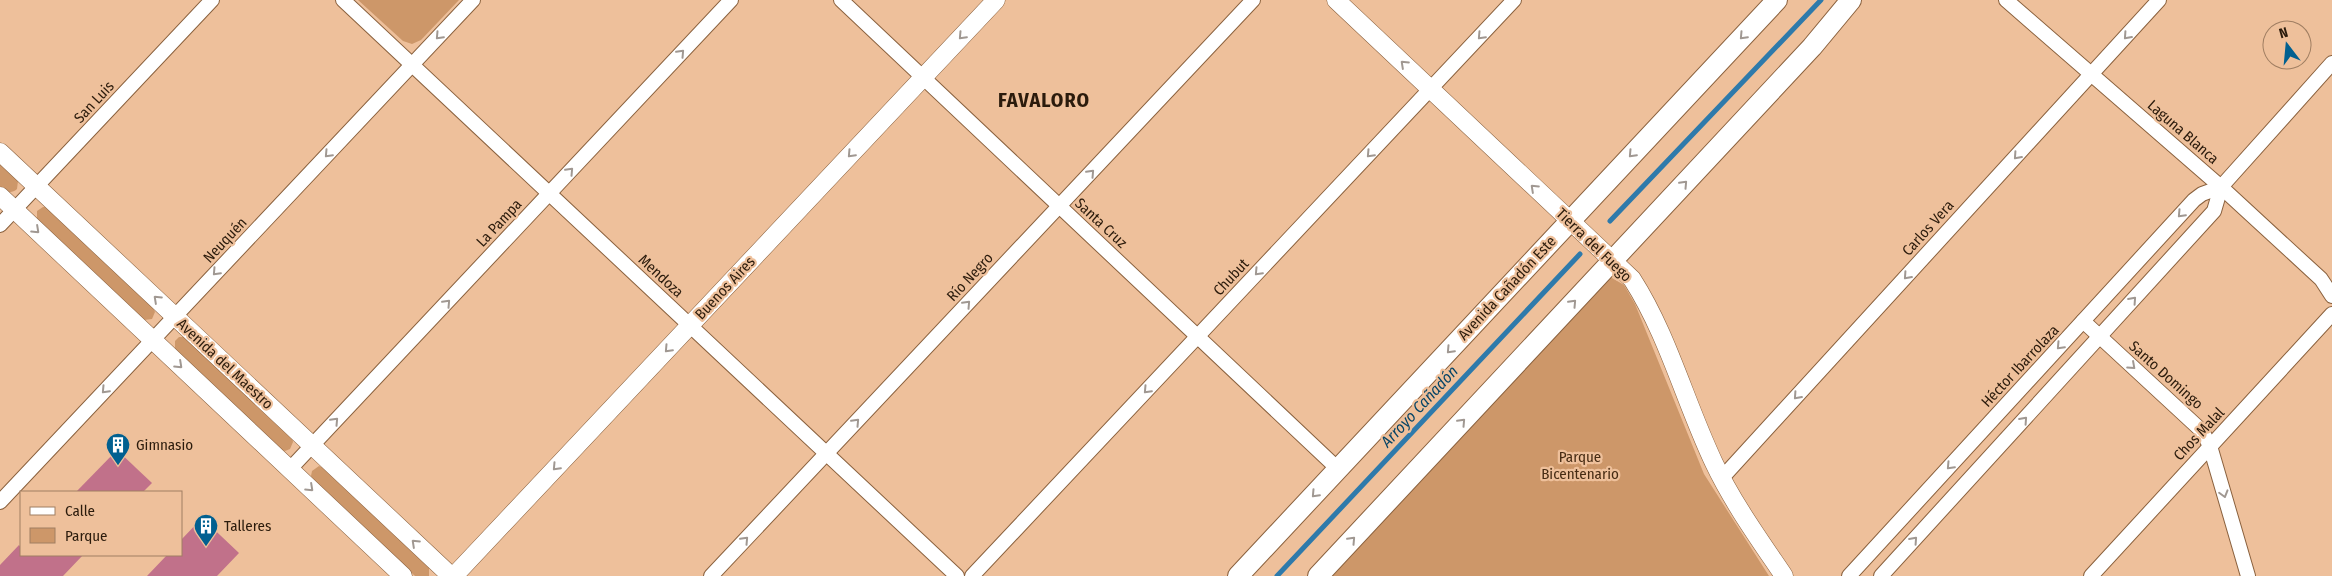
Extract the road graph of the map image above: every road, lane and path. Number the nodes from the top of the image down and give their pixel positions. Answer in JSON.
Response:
{"nodes":[{"id":1,"x":212,"y":0,"type":"edge"},
{"id":2,"x":343,"y":0,"type":"edge"},
{"id":3,"x":473,"y":0,"type":"edge"},
{"id":4,"x":731,"y":0,"type":"edge"},
{"id":5,"x":841,"y":0,"type":"edge"},
{"id":6,"x":996,"y":0,"type":"edge"},
{"id":7,"x":1253,"y":0,"type":"edge"},
{"id":8,"x":1336,"y":0,"type":"edge"},
{"id":9,"x":1514,"y":0,"type":"edge"},
{"id":10,"x":1777,"y":0,"type":"edge"},
{"id":11,"x":1851,"y":0,"type":"edge"},
{"id":12,"x":2006,"y":0,"type":"edge"},
{"id":13,"x":2160,"y":0,"type":"edge"},
{"id":14,"x":2332,"y":63,"type":"edge"},
{"id":15,"x":412,"y":65,"type":"junction"},
{"id":16,"x":2092,"y":74,"type":"junction"},
{"id":17,"x":923,"y":77,"type":"junction"},
{"id":18,"x":1430,"y":89,"type":"junction"},
{"id":19,"x":0,"y":152,"type":"edge"},
{"id":20,"x":37,"y":186,"type":"junction"},
{"id":21,"x":2220,"y":186,"type":"junction"},
{"id":22,"x":549,"y":194,"type":"junction"},
{"id":23,"x":0,"y":196,"type":"edge"},
{"id":24,"x":1059,"y":206,"type":"junction"},
{"id":25,"x":15,"y":210,"type":"junction"},
{"id":26,"x":1570,"y":221,"type":"junction"},
{"id":27,"x":0,"y":225,"type":"edge"},
{"id":28,"x":1614,"y":260,"type":"junction"},
{"id":29,"x":2332,"y":296,"type":"edge"},
{"id":30,"x":2332,"y":314,"type":"edge"},
{"id":31,"x":175,"y":316,"type":"junction"},
{"id":32,"x":2083,"y":321,"type":"junction"},
{"id":33,"x":690,"y":326,"type":"junction"},
{"id":34,"x":1198,"y":336,"type":"junction"},
{"id":35,"x":2100,"y":337,"type":"junction"},
{"id":36,"x":153,"y":340,"type":"junction"},
{"id":37,"x":312,"y":446,"type":"junction"},
{"id":38,"x":2210,"y":446,"type":"junction"},
{"id":39,"x":826,"y":454,"type":"junction"},
{"id":40,"x":290,"y":469,"type":"junction"},
{"id":41,"x":1338,"y":469,"type":"junction"},
{"id":42,"x":1721,"y":479,"type":"junction"},
{"id":43,"x":0,"y":502,"type":"edge"},
{"id":44,"x":403,"y":576,"type":"edge"},
{"id":45,"x":452,"y":576,"type":"edge"},
{"id":46,"x":712,"y":576,"type":"edge"},
{"id":47,"x":957,"y":576,"type":"edge"},
{"id":48,"x":972,"y":576,"type":"edge"},
{"id":49,"x":1238,"y":576,"type":"edge"},
{"id":50,"x":1318,"y":576,"type":"edge"},
{"id":51,"x":1784,"y":576,"type":"edge"},
{"id":52,"x":1849,"y":576,"type":"edge"},
{"id":53,"x":1881,"y":576,"type":"edge"},
{"id":54,"x":2091,"y":576,"type":"edge"},
{"id":55,"x":2248,"y":576,"type":"edge"}],
"edges":[{"from":1,"to":20,"type":"street","name":"San Luis"},
{"from":2,"to":15,"type":"street","name":"Mendoza"},
{"from":3,"to":15,"type":"street","name":"Neuquén","one_way":true},
{"from":22,"to":4,"type":"street","name":"La Pampa","one_way":true},
{"from":5,"to":17,"type":"street","name":"Santa Cruz"},
{"from":6,"to":17,"type":"street","name":"Buenos Aires","one_way":true},
{"from":24,"to":7,"type":"street","name":"Río Negro","one_way":true},
{"from":18,"to":8,"type":"street","name":"Tierra del Fuego","one_way":true},
{"from":9,"to":18,"type":"street","name":"Chubut","one_way":true},
{"from":10,"to":26,"type":"main road","name":"Avenida Cañadón Este","one_way":true},
{"from":28,"to":11,"type":"main road","one_way":true},
{"from":12,"to":16,"type":"street","name":"Laguna Blanca"},
{"from":13,"to":16,"type":"street","name":"Carlos Vera","one_way":true},
{"from":14,"to":21,"type":"street","name":"Héctor Ibarrolaza"},
{"from":15,"to":22,"type":"street","name":"Mendoza"},
{"from":15,"to":31,"type":"street","name":"Neuquén","one_way":true},
{"from":16,"to":21,"type":"street","name":"Laguna Blanca"},
{"from":16,"to":42,"type":"street","name":"Carlos Vera","one_way":true},
{"from":17,"to":24,"type":"street","name":"Santa Cruz"},
{"from":17,"to":33,"type":"street","name":"Buenos Aires","one_way":true},
{"from":26,"to":18,"type":"street","name":"Tierra del Fuego","one_way":true},
{"from":18,"to":34,"type":"street","name":"Chubut","one_way":true},
{"from":19,"to":20,"type":"street","name":"Avenida del Maestro"},
{"from":20,"to":25,"type":"street","name":"San Luis"},
{"from":31,"to":20,"type":"street","name":"Avenida del Maestro","one_way":true},
{"from":21,"to":29,"type":"street","name":"Laguna Blanca"},
{"from":21,"to":32,"type":"street","name":"Héctor Ibarrolaza","one_way":true},
{"from":35,"to":21,"type":"street","name":"Héctor Ibarrolaza","one_way":true},
{"from":22,"to":33,"type":"street","name":"Mendoza"},
{"from":37,"to":22,"type":"street","name":"La Pampa","one_way":true},
{"from":23,"to":25,"type":"street"},
{"from":24,"to":34,"type":"street","name":"Santa Cruz"},
{"from":39,"to":24,"type":"street","name":"Río Negro","one_way":true},
{"from":25,"to":27,"type":"street","name":"San Luis"},
{"from":25,"to":36,"type":"street","one_way":true},
{"from":26,"to":28,"type":"street","name":"Tierra del Fuego"},
{"from":26,"to":41,"type":"main road","name":"Avenida Cañadón Este","one_way":true},
{"from":28,"to":42,"type":"street","name":"Tierra del Fuego"},
{"from":50,"to":28,"type":"main road","one_way":true},
{"from":30,"to":38,"type":"street","name":"Chos Malal"},
{"from":31,"to":36,"type":"street","name":"Neuquén"},
{"from":31,"to":37,"type":"street","name":"Avenida del Maestro"},
{"from":32,"to":35,"type":"street","name":"Santo Domingo"},
{"from":32,"to":52,"type":"street","name":"Héctor Ibarrolaza","one_way":true},
{"from":33,"to":39,"type":"street","name":"Mendoza"},
{"from":33,"to":45,"type":"street","name":"Buenos Aires","one_way":true},
{"from":34,"to":41,"type":"street","name":"Santa Cruz"},
{"from":34,"to":48,"type":"street","name":"Chubut","one_way":true},
{"from":35,"to":38,"type":"street","name":"Santo Domingo","one_way":true},
{"from":53,"to":35,"type":"street","name":"Héctor Ibarrolaza","one_way":true},
{"from":36,"to":40,"type":"street","one_way":true},
{"from":36,"to":43,"type":"street","name":"Neuquén","one_way":true},
{"from":37,"to":40,"type":"street","name":"La Pampa"},
{"from":45,"to":37,"type":"street","name":"Avenida del Maestro","one_way":true},
{"from":38,"to":54,"type":"street","name":"Chos Malal"},
{"from":38,"to":55,"type":"street","name":"Santo Domingo","one_way":true},
{"from":46,"to":39,"type":"street","name":"Río Negro","one_way":true},
{"from":39,"to":47,"type":"street","name":"Mendoza"},
{"from":40,"to":44,"type":"street","one_way":true},
{"from":41,"to":49,"type":"main road","name":"Avenida Cañadón Este","one_way":true},
{"from":42,"to":51,"type":"street","name":"Tierra del Fuego"}]}
